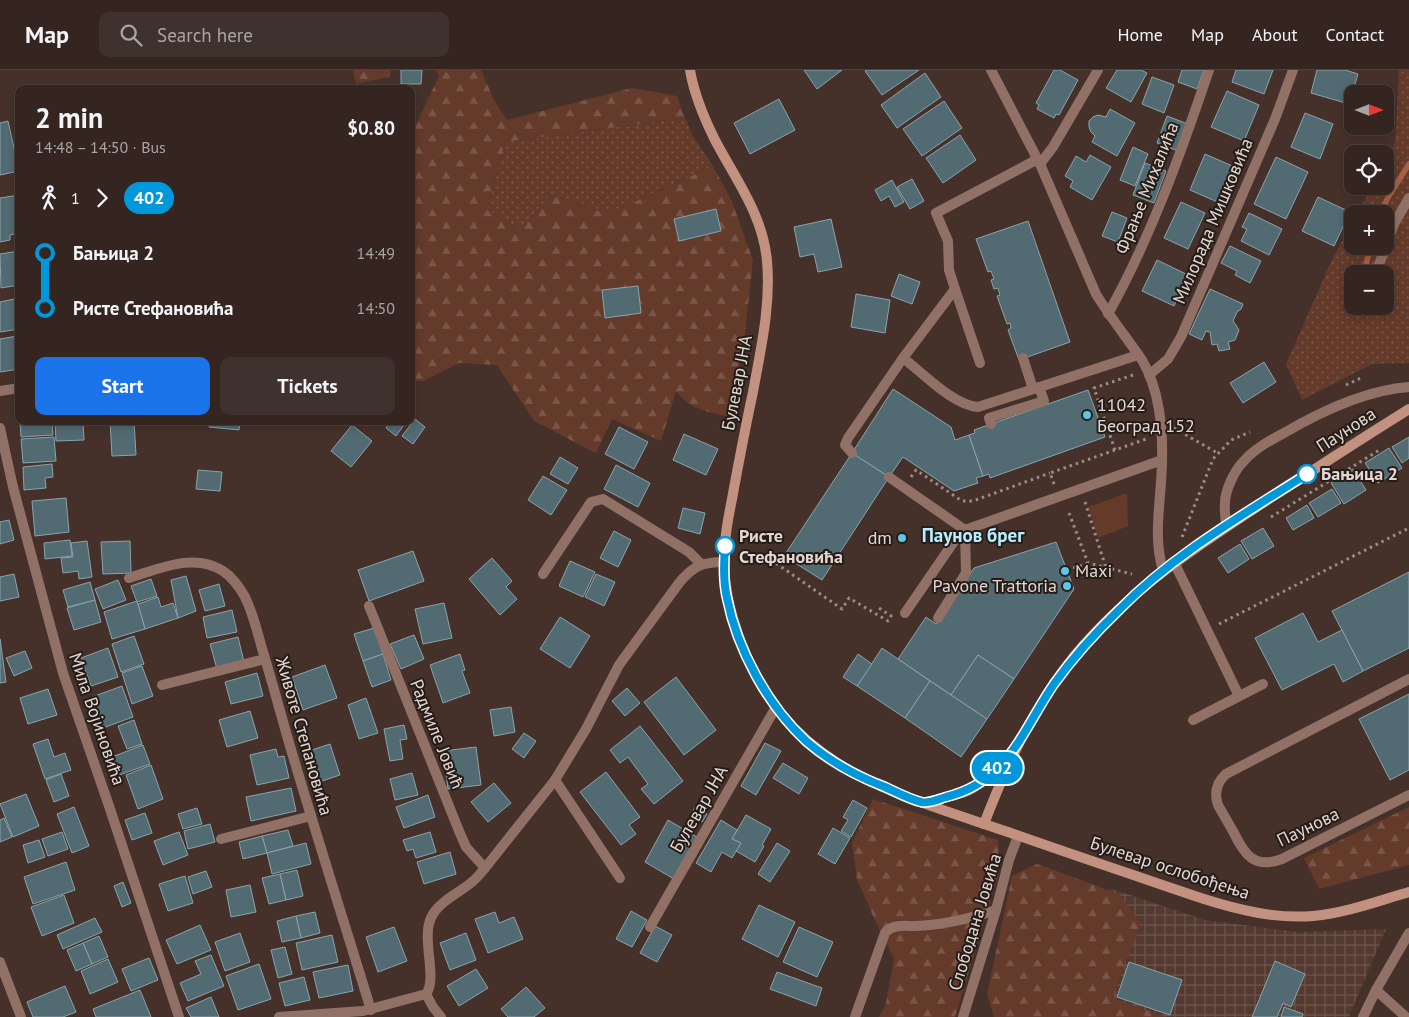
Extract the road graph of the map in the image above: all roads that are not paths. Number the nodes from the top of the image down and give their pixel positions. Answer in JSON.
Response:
{"nodes":[{"id":1,"x":690,"y":70,"type":"edge"},
{"id":2,"x":991,"y":70,"type":"edge"},
{"id":3,"x":1098,"y":70,"type":"edge"},
{"id":4,"x":1209,"y":70,"type":"edge"},
{"id":5,"x":1292,"y":70,"type":"edge"},
{"id":6,"x":1039,"y":161,"type":"junction"},
{"id":7,"x":1409,"y":198,"type":"edge"},
{"id":8,"x":1379,"y":265,"type":"edge"},
{"id":9,"x":955,"y":289,"type":"junction"},
{"id":10,"x":1108,"y":314,"type":"junction"},
{"id":11,"x":1138,"y":355,"type":"junction"},
{"id":12,"x":903,"y":358,"type":"junction"},
{"id":13,"x":1023,"y":358,"type":"dead end"},
{"id":14,"x":980,"y":363,"type":"dead end"},
{"id":15,"x":1148,"y":373,"type":"junction"},
{"id":16,"x":1409,"y":387,"type":"edge"},
{"id":17,"x":1036,"y":388,"type":"junction"},
{"id":18,"x":15,"y":389,"type":"edge"},
{"id":19,"x":0,"y":391,"type":"edge"},
{"id":20,"x":1409,"y":409,"type":"edge"},
{"id":21,"x":991,"y":424,"type":"dead end"},
{"id":22,"x":0,"y":428,"type":"edge"},
{"id":23,"x":852,"y":453,"type":"dead end"},
{"id":24,"x":1162,"y":460,"type":"junction"},
{"id":25,"x":890,"y":477,"type":"dead end"},
{"id":26,"x":1226,"y":526,"type":"junction"},
{"id":27,"x":965,"y":530,"type":"junction"},
{"id":28,"x":724,"y":562,"type":"junction"},
{"id":29,"x":1174,"y":562,"type":"junction"},
{"id":30,"x":701,"y":564,"type":"junction"},
{"id":31,"x":1163,"y":570,"type":"junction"},
{"id":32,"x":543,"y":574,"type":"dead end"},
{"id":33,"x":129,"y":578,"type":"dead end"},
{"id":34,"x":369,"y":606,"type":"dead end"},
{"id":35,"x":905,"y":613,"type":"dead end"},
{"id":36,"x":938,"y":618,"type":"dead end"},
{"id":37,"x":265,"y":659,"type":"junction"},
{"id":38,"x":1409,"y":679,"type":"edge"},
{"id":39,"x":1263,"y":684,"type":"dead end"},
{"id":40,"x":162,"y":685,"type":"dead end"},
{"id":41,"x":1239,"y":696,"type":"junction"},
{"id":42,"x":776,"y":706,"type":"junction"},
{"id":43,"x":1193,"y":720,"type":"dead end"},
{"id":44,"x":1015,"y":750,"type":"junction"},
{"id":45,"x":555,"y":780,"type":"junction"},
{"id":46,"x":1409,"y":795,"type":"edge"},
{"id":47,"x":923,"y":803,"type":"junction"},
{"id":48,"x":311,"y":816,"type":"junction"},
{"id":49,"x":984,"y":824,"type":"junction"},
{"id":50,"x":1018,"y":836,"type":"junction"},
{"id":51,"x":221,"y":839,"type":"dead end"},
{"id":52,"x":485,"y":868,"type":"junction"},
{"id":53,"x":620,"y":878,"type":"dead end"},
{"id":54,"x":1409,"y":892,"type":"edge"},
{"id":55,"x":996,"y":910,"type":"junction"},
{"id":56,"x":650,"y":927,"type":"dead end"},
{"id":57,"x":1409,"y":933,"type":"edge"},
{"id":58,"x":0,"y":962,"type":"edge"},
{"id":59,"x":1376,"y":990,"type":"junction"},
{"id":60,"x":426,"y":994,"type":"junction"},
{"id":61,"x":366,"y":1013,"type":"edge"},
{"id":62,"x":20,"y":1017,"type":"edge"},
{"id":63,"x":179,"y":1017,"type":"edge"},
{"id":64,"x":280,"y":1017,"type":"edge"},
{"id":65,"x":441,"y":1017,"type":"edge"},
{"id":66,"x":855,"y":1017,"type":"edge"},
{"id":67,"x":963,"y":1017,"type":"edge"},
{"id":68,"x":1363,"y":1017,"type":"edge"},
{"id":69,"x":1406,"y":1017,"type":"edge"}],
"edges":[{"from":1,"to":28,"type":"main road","name":"Булевар ЈНА"},
{"from":2,"to":6,"type":"street"},
{"from":3,"to":6,"type":"street"},
{"from":4,"to":10,"type":"street","name":"Фрање Михалића"},
{"from":5,"to":15,"type":"street","name":"Милорада Мишковића"},
{"from":6,"to":9,"type":"street"},
{"from":6,"to":10,"type":"street"},
{"from":7,"to":8,"type":"street"},
{"from":9,"to":12,"type":"street"},
{"from":9,"to":14,"type":"street"},
{"from":10,"to":11,"type":"street"},
{"from":11,"to":15,"type":"street"},
{"from":11,"to":17,"type":"street"},
{"from":12,"to":17,"type":"street"},
{"from":12,"to":23,"type":"street"},
{"from":13,"to":17,"type":"street"},
{"from":15,"to":24,"type":"street"},
{"from":16,"to":26,"type":"street"},
{"from":17,"to":21,"type":"street"},
{"from":18,"to":19,"type":"street"},
{"from":20,"to":26,"type":"main road","name":"Паунова"},
{"from":22,"to":63,"type":"street","name":"Мила Војиновића"},
{"from":24,"to":27,"type":"street"},
{"from":24,"to":31,"type":"street"},
{"from":25,"to":27,"type":"street"},
{"from":26,"to":29,"type":"main road","name":"Паунова"},
{"from":27,"to":35,"type":"street"},
{"from":27,"to":36,"type":"street"},
{"from":28,"to":30,"type":"street"},
{"from":28,"to":42,"type":"main road","name":"Булевар ЈНА"},
{"from":29,"to":31,"type":"main road","name":"Паунова"},
{"from":29,"to":41,"type":"street"},
{"from":30,"to":32,"type":"street"},
{"from":30,"to":45,"type":"street"},
{"from":31,"to":44,"type":"main road","name":"Паунова"},
{"from":33,"to":37,"type":"street","name":"Животе Степановића"},
{"from":34,"to":52,"type":"street","name":"Радмиле Јовић"},
{"from":37,"to":40,"type":"street"},
{"from":37,"to":48,"type":"street","name":"Животе Степановића"},
{"from":38,"to":46,"type":"street","name":"Паунова"},
{"from":39,"to":41,"type":"street"},
{"from":41,"to":43,"type":"street"},
{"from":42,"to":47,"type":"main road","name":"Булевар ЈНА"},
{"from":42,"to":56,"type":"street","name":"Булевар ЈНА"},
{"from":44,"to":47,"type":"main road"},
{"from":44,"to":49,"type":"main road","name":"Паунова"},
{"from":45,"to":52,"type":"street"},
{"from":45,"to":53,"type":"street"},
{"from":47,"to":49,"type":"main road","name":"Булевар ЈНА"},
{"from":48,"to":51,"type":"street"},
{"from":48,"to":61,"type":"street","name":"Животе Степановића"},
{"from":49,"to":50,"type":"main road","name":"Булевар ослобођења"},
{"from":50,"to":54,"type":"main road","name":"Булевар ослобођења"},
{"from":50,"to":55,"type":"street","name":"Слободана Јовића"},
{"from":52,"to":60,"type":"street"},
{"from":55,"to":66,"type":"street"},
{"from":55,"to":67,"type":"street","name":"Слободана Јовића"},
{"from":57,"to":59,"type":"street"},
{"from":58,"to":62,"type":"street"},
{"from":59,"to":68,"type":"street"},
{"from":59,"to":69,"type":"street"},
{"from":60,"to":61,"type":"street"},
{"from":60,"to":65,"type":"street"},
{"from":61,"to":64,"type":"street"}]}
